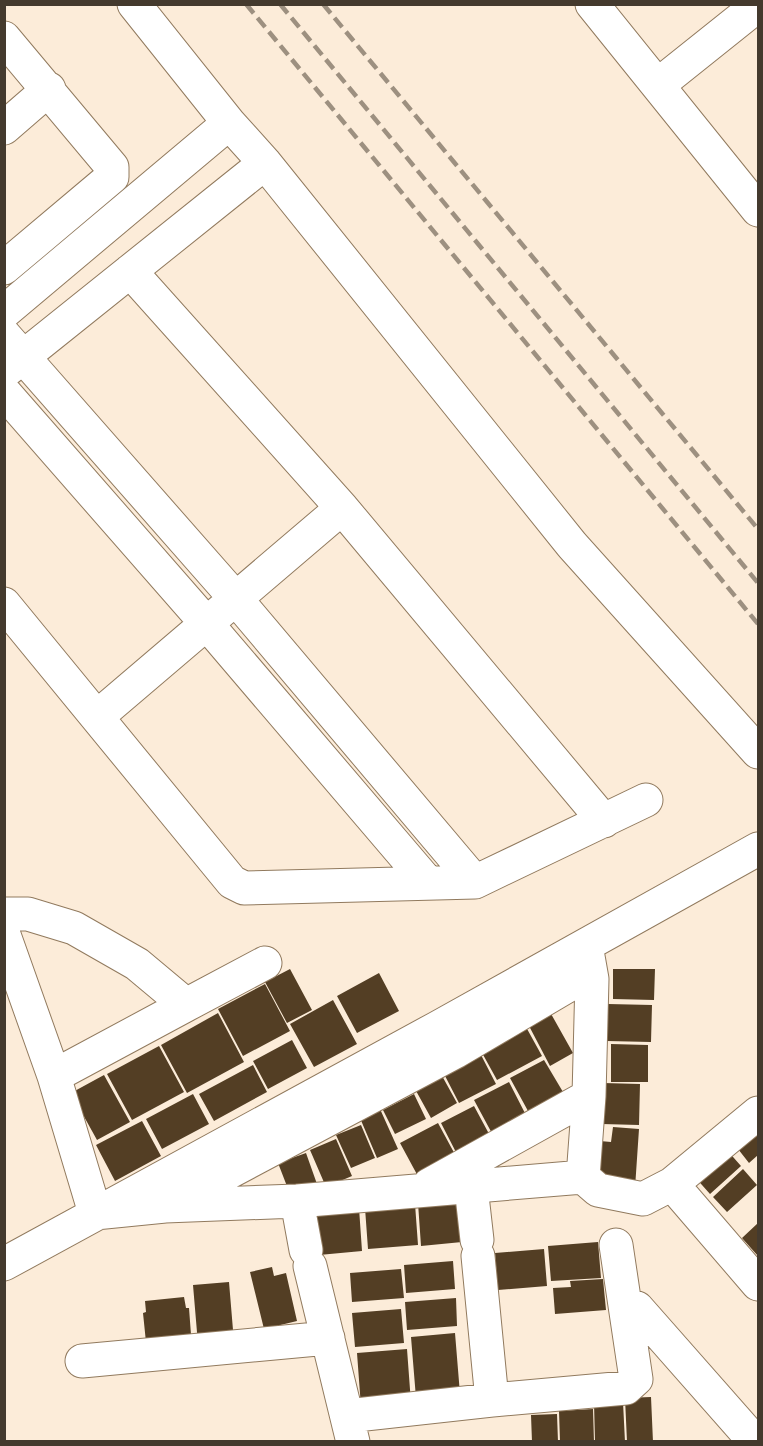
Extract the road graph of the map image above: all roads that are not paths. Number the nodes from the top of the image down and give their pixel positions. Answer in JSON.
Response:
{"nodes":[{"id":1,"x":134,"y":4,"type":"edge"},
{"id":2,"x":592,"y":4,"type":"edge"},
{"id":3,"x":759,"y":5,"type":"edge"},
{"id":4,"x":4,"y":38,"type":"edge"},
{"id":5,"x":658,"y":85,"type":"junction"},
{"id":6,"x":49,"y":89,"type":"junction"},
{"id":7,"x":229,"y":123,"type":"junction"},
{"id":8,"x":4,"y":128,"type":"edge"},
{"id":9,"x":265,"y":163,"type":"junction"},
{"id":10,"x":89,"y":197,"type":"junction"},
{"id":11,"x":759,"y":210,"type":"edge"},
{"id":12,"x":111,"y":222,"type":"junction"},
{"id":13,"x":137,"y":266,"type":"junction"},
{"id":14,"x":4,"y":268,"type":"edge"},
{"id":15,"x":4,"y":312,"type":"edge"},
{"id":16,"x":11,"y":354,"type":"edge"},
{"id":17,"x":4,"y":392,"type":"edge"},
{"id":18,"x":342,"y":508,"type":"junction"},
{"id":19,"x":236,"y":599,"type":"junction"},
{"id":20,"x":4,"y":604,"type":"edge"},
{"id":21,"x":207,"y":624,"type":"junction"},
{"id":22,"x":98,"y":716,"type":"junction"},
{"id":23,"x":759,"y":752,"type":"edge"},
{"id":24,"x":646,"y":800,"type":"dead end"},
{"id":25,"x":604,"y":821,"type":"junction"},
{"id":26,"x":759,"y":849,"type":"edge"},
{"id":27,"x":475,"y":882,"type":"junction"},
{"id":28,"x":428,"y":884,"type":"junction"},
{"id":29,"x":4,"y":914,"type":"edge"},
{"id":30,"x":4,"y":935,"type":"edge"},
{"id":31,"x":586,"y":945,"type":"junction"},
{"id":32,"x":265,"y":963,"type":"dead end"},
{"id":33,"x":592,"y":979,"type":"junction"},
{"id":34,"x":186,"y":1005,"type":"junction"},
{"id":35,"x":446,"y":1040,"type":"junction"},
{"id":36,"x":54,"y":1076,"type":"junction"},
{"id":37,"x":589,"y":1096,"type":"junction"},
{"id":38,"x":759,"y":1113,"type":"edge"},
{"id":39,"x":583,"y":1177,"type":"junction"},
{"id":40,"x":672,"y":1184,"type":"junction"},
{"id":41,"x":471,"y":1187,"type":"junction"},
{"id":42,"x":422,"y":1189,"type":"junction"},
{"id":43,"x":297,"y":1201,"type":"junction"},
{"id":44,"x":165,"y":1206,"type":"junction"},
{"id":45,"x":95,"y":1214,"type":"junction"},
{"id":46,"x":616,"y":1245,"type":"dead end"},
{"id":47,"x":4,"y":1264,"type":"edge"},
{"id":48,"x":759,"y":1284,"type":"edge"},
{"id":49,"x":637,"y":1308,"type":"dead end"},
{"id":50,"x":328,"y":1338,"type":"junction"},
{"id":51,"x":82,"y":1361,"type":"dead end"},
{"id":52,"x":492,"y":1400,"type":"junction"},
{"id":53,"x":350,"y":1429,"type":"edge"},
{"id":54,"x":755,"y":1442,"type":"edge"}],
"edges":[{"from":1,"to":7,"type":"street"},
{"from":2,"to":5,"type":"street"},
{"from":3,"to":5,"type":"street"},
{"from":4,"to":6,"type":"street"},
{"from":5,"to":11,"type":"street"},
{"from":6,"to":8,"type":"street"},
{"from":6,"to":10,"type":"street"},
{"from":7,"to":9,"type":"street"},
{"from":7,"to":12,"type":"street"},
{"from":9,"to":13,"type":"street"},
{"from":9,"to":23,"type":"street"},
{"from":10,"to":12,"type":"street"},
{"from":10,"to":14,"type":"street"},
{"from":12,"to":13,"type":"street"},
{"from":12,"to":15,"type":"street"},
{"from":13,"to":16,"type":"street"},
{"from":13,"to":18,"type":"street"},
{"from":16,"to":19,"type":"street"},
{"from":17,"to":21,"type":"street"},
{"from":18,"to":19,"type":"street"},
{"from":18,"to":25,"type":"street"},
{"from":19,"to":21,"type":"street"},
{"from":19,"to":27,"type":"street"},
{"from":20,"to":22,"type":"street"},
{"from":21,"to":22,"type":"street"},
{"from":21,"to":28,"type":"street"},
{"from":22,"to":28,"type":"street"},
{"from":24,"to":25,"type":"street"},
{"from":25,"to":27,"type":"street"},
{"from":26,"to":31,"type":"street"},
{"from":27,"to":28,"type":"street"},
{"from":29,"to":34,"type":"street"},
{"from":30,"to":36,"type":"street"},
{"from":31,"to":33,"type":"street"},
{"from":31,"to":35,"type":"street"},
{"from":32,"to":34,"type":"street"},
{"from":33,"to":35,"type":"street"},
{"from":33,"to":37,"type":"street"},
{"from":34,"to":36,"type":"street"},
{"from":35,"to":44,"type":"street"},
{"from":35,"to":45,"type":"street"},
{"from":36,"to":45,"type":"street"},
{"from":37,"to":39,"type":"street"},
{"from":37,"to":42,"type":"street"},
{"from":38,"to":40,"type":"street"},
{"from":39,"to":40,"type":"street"},
{"from":39,"to":41,"type":"street"},
{"from":40,"to":48,"type":"street"},
{"from":41,"to":42,"type":"street"},
{"from":41,"to":52,"type":"street"},
{"from":42,"to":43,"type":"street"},
{"from":43,"to":44,"type":"street"},
{"from":43,"to":50,"type":"street"},
{"from":44,"to":45,"type":"street"},
{"from":45,"to":47,"type":"street"},
{"from":46,"to":52,"type":"street"},
{"from":49,"to":54,"type":"street"},
{"from":50,"to":51,"type":"street"},
{"from":50,"to":53,"type":"street"},
{"from":52,"to":53,"type":"street"}]}
